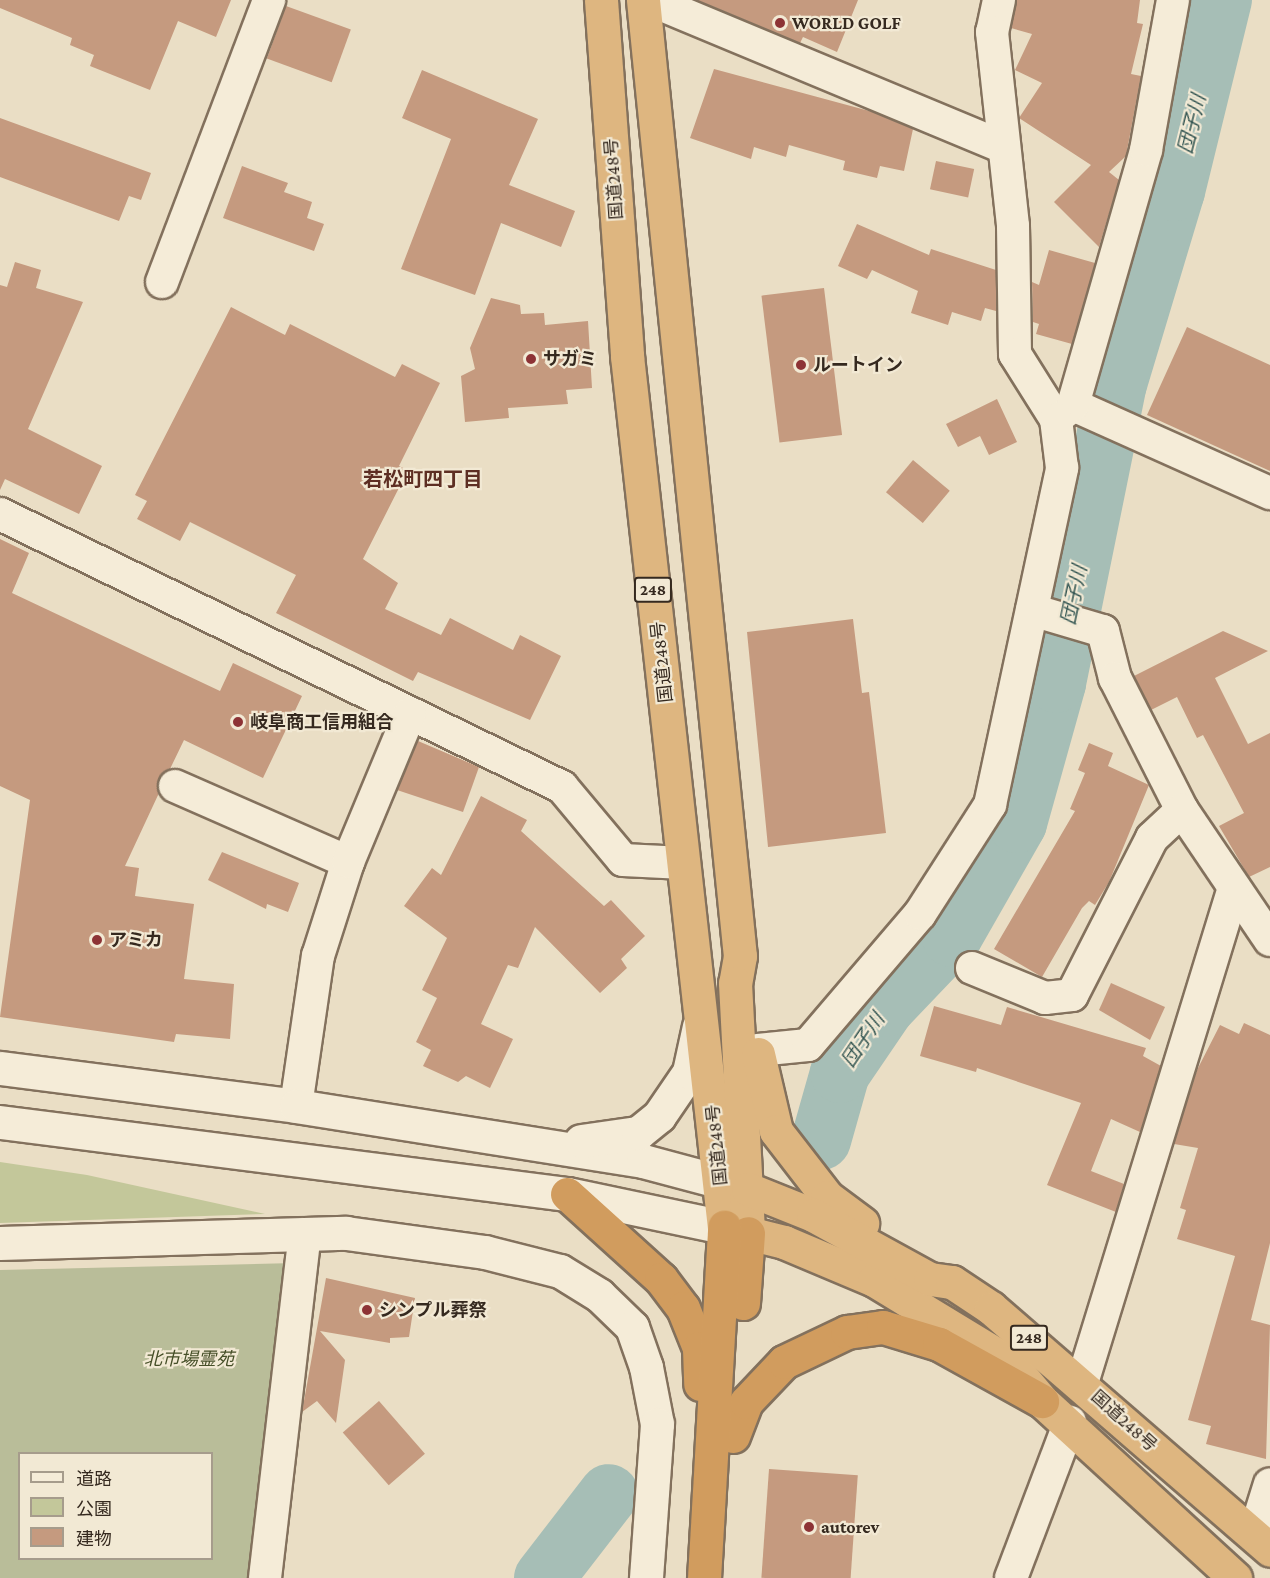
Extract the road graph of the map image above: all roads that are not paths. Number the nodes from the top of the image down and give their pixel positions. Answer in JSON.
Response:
{"nodes":[{"id":1,"x":269,"y":0,"type":"edge"},
{"id":2,"x":601,"y":0,"type":"edge"},
{"id":3,"x":643,"y":0,"type":"edge"},
{"id":4,"x":650,"y":0,"type":"edge"},
{"id":5,"x":999,"y":0,"type":"edge"},
{"id":6,"x":1173,"y":0,"type":"edge"},
{"id":7,"x":1003,"y":147,"type":"junction"},
{"id":8,"x":162,"y":282,"type":"dead end"},
{"id":9,"x":1072,"y":413,"type":"junction"},
{"id":10,"x":1270,"y":493,"type":"edge"},
{"id":11,"x":0,"y":514,"type":"edge"},
{"id":12,"x":1032,"y":610,"type":"junction"},
{"id":13,"x":410,"y":713,"type":"junction"},
{"id":14,"x":175,"y":786,"type":"dead end"},
{"id":15,"x":1182,"y":810,"type":"junction"},
{"id":16,"x":348,"y":862,"type":"junction"},
{"id":17,"x":684,"y":863,"type":"junction"},
{"id":18,"x":1233,"y":891,"type":"junction"},
{"id":19,"x":1270,"y":940,"type":"edge"},
{"id":20,"x":740,"y":956,"type":"junction"},
{"id":21,"x":972,"y":968,"type":"dead end"},
{"id":22,"x":702,"y":1007,"type":"junction"},
{"id":23,"x":758,"y":1050,"type":"junction"},
{"id":24,"x":0,"y":1068,"type":"edge"},
{"id":25,"x":296,"y":1106,"type":"junction"},
{"id":26,"x":0,"y":1122,"type":"edge"},
{"id":27,"x":547,"y":1146,"type":"junction"},
{"id":28,"x":735,"y":1184,"type":"junction"},
{"id":29,"x":567,"y":1194,"type":"junction"},
{"id":30,"x":736,"y":1230,"type":"junction"},
{"id":31,"x":305,"y":1234,"type":"junction"},
{"id":32,"x":0,"y":1244,"type":"edge"},
{"id":33,"x":952,"y":1282,"type":"junction"},
{"id":34,"x":1082,"y":1383,"type":"junction"},
{"id":35,"x":1042,"y":1401,"type":"junction"},
{"id":36,"x":1070,"y":1422,"type":"junction"},
{"id":37,"x":723,"y":1432,"type":"junction"},
{"id":38,"x":1270,"y":1484,"type":"edge"},
{"id":39,"x":1262,"y":1543,"type":"edge"},
{"id":40,"x":265,"y":1578,"type":"edge"},
{"id":41,"x":646,"y":1578,"type":"edge"},
{"id":42,"x":704,"y":1578,"type":"edge"},
{"id":43,"x":724,"y":1578,"type":"edge"},
{"id":44,"x":1011,"y":1578,"type":"edge"},
{"id":45,"x":1236,"y":1578,"type":"edge"}],
"edges":[{"from":1,"to":8,"type":"street"},
{"from":2,"to":17,"type":"highway","name":"国道248号","number":"248"},
{"from":3,"to":20,"type":"highway","name":"国道248号","number":"248"},
{"from":4,"to":7,"type":"street"},
{"from":5,"to":7,"type":"street"},
{"from":6,"to":9,"type":"street"},
{"from":7,"to":9,"type":"street"},
{"from":9,"to":10,"type":"street"},
{"from":9,"to":12,"type":"street"},
{"from":11,"to":13,"type":"street"},
{"from":12,"to":15,"type":"street"},
{"from":12,"to":23,"type":"street"},
{"from":13,"to":16,"type":"street"},
{"from":13,"to":17,"type":"street"},
{"from":14,"to":16,"type":"street"},
{"from":15,"to":18,"type":"street"},
{"from":15,"to":21,"type":"street"},
{"from":16,"to":25,"type":"street"},
{"from":17,"to":22,"type":"highway","name":"国道248号","number":"248"},
{"from":18,"to":19,"type":"street"},
{"from":18,"to":34,"type":"street"},
{"from":20,"to":23,"type":"highway","number":"248"},
{"from":20,"to":28,"type":"highway","name":"国道248号","number":"248"},
{"from":22,"to":27,"type":"street"},
{"from":22,"to":28,"type":"highway","name":"国道248号","number":"248"},
{"from":23,"to":33,"type":"highway","number":"248"},
{"from":24,"to":25,"type":"street"},
{"from":25,"to":27,"type":"street"},
{"from":26,"to":29,"type":"street"},
{"from":27,"to":28,"type":"street"},
{"from":28,"to":30,"type":"highway","name":"国道248号","number":"248"},
{"from":28,"to":33,"type":"highway","name":"国道248号","number":"248"},
{"from":29,"to":30,"type":"street"},
{"from":29,"to":37,"type":"highway"},
{"from":30,"to":35,"type":"highway","name":"国道248号","number":"248"},
{"from":30,"to":37,"type":"highway"},
{"from":31,"to":32,"type":"street"},
{"from":31,"to":40,"type":"street"},
{"from":31,"to":41,"type":"street"},
{"from":33,"to":34,"type":"highway","name":"国道248号","number":"248"},
{"from":34,"to":39,"type":"highway","name":"国道248号","number":"248"},
{"from":35,"to":36,"type":"highway","name":"国道248号","number":"248"},
{"from":35,"to":37,"type":"highway"},
{"from":36,"to":44,"type":"street"},
{"from":36,"to":45,"type":"highway","name":"国道248号","number":"248"},
{"from":37,"to":42,"type":"highway"},
{"from":37,"to":43,"type":"highway"},
{"from":38,"to":39,"type":"street"}]}
